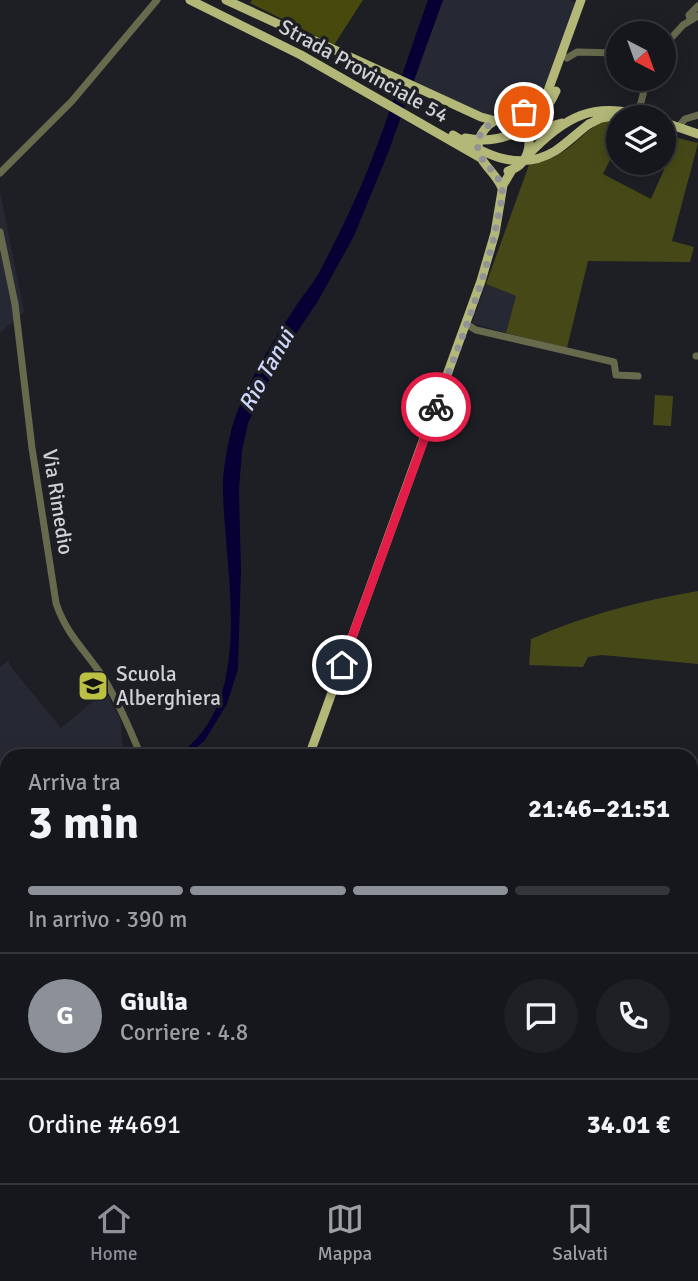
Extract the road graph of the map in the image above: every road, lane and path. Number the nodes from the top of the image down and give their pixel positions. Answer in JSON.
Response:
{"nodes":[{"id":1,"x":190,"y":0,"type":"edge"},
{"id":2,"x":226,"y":0,"type":"edge"},
{"id":3,"x":153,"y":2,"type":"edge"},
{"id":4,"x":580,"y":2,"type":"edge"},
{"id":5,"x":698,"y":6,"type":"edge"},
{"id":6,"x":698,"y":16,"type":"edge"},
{"id":7,"x":690,"y":19,"type":"junction"},
{"id":8,"x":676,"y":34,"type":"edge"},
{"id":9,"x":606,"y":53,"type":"edge"},
{"id":10,"x":567,"y":58,"type":"junction"},
{"id":11,"x":552,"y":92,"type":"junction"},
{"id":12,"x":374,"y":94,"type":"junction"},
{"id":13,"x":606,"y":110,"type":"edge"},
{"id":14,"x":537,"y":111,"type":"junction"},
{"id":15,"x":698,"y":115,"type":"edge"},
{"id":16,"x":509,"y":118,"type":"junction"},
{"id":17,"x":606,"y":118,"type":"edge"},
{"id":18,"x":496,"y":121,"type":"junction"},
{"id":19,"x":560,"y":124,"type":"junction"},
{"id":20,"x":527,"y":126,"type":"junction"},
{"id":21,"x":678,"y":127,"type":"joint"},
{"id":22,"x":698,"y":134,"type":"edge"},
{"id":23,"x":453,"y":135,"type":"junction"},
{"id":24,"x":527,"y":156,"type":"junction"},
{"id":25,"x":484,"y":162,"type":"junction"},
{"id":26,"x":512,"y":170,"type":"junction"},
{"id":27,"x":0,"y":173,"type":"edge"},
{"id":28,"x":502,"y":190,"type":"junction"},
{"id":29,"x":0,"y":232,"type":"edge"},
{"id":30,"x":466,"y":324,"type":"junction"},
{"id":31,"x":638,"y":376,"type":"dead end"},
{"id":32,"x":138,"y":749,"type":"edge"},
{"id":33,"x":312,"y":749,"type":"edge"}],
"edges":[{"from":1,"to":12,"type":"main road","name":"Strada Provinciale 54"},
{"from":2,"to":18,"type":"main road"},
{"from":3,"to":27,"type":"street"},
{"from":4,"to":10,"type":"main road"},
{"from":4,"to":11,"type":"main road"},
{"from":5,"to":7,"type":"street"},
{"from":6,"to":7,"type":"street"},
{"from":7,"to":8,"type":"street"},
{"from":9,"to":10,"type":"street"},
{"from":10,"to":11,"type":"main road"},
{"from":11,"to":14,"type":"main road"},
{"from":11,"to":16,"type":"main road"},
{"from":11,"to":23,"type":"main road","bridge":true},
{"from":12,"to":23,"type":"main road"},
{"from":12,"to":25,"type":"main road","name":"Strada Provinciale 54"},
{"from":13,"to":19,"type":"main road"},
{"from":14,"to":19,"type":"main road"},
{"from":14,"to":20,"type":"main road"},
{"from":15,"to":21,"type":"street"},
{"from":16,"to":18,"type":"main road"},
{"from":16,"to":20,"type":"main road"},
{"from":17,"to":23,"type":"main road","bridge":true},
{"from":18,"to":25,"type":"main road"},
{"from":19,"to":20,"type":"main road"},
{"from":19,"to":24,"type":"main road"},
{"from":20,"to":24,"type":"main road"},
{"from":21,"to":22,"type":"main road"},
{"from":24,"to":26,"type":"main road"},
{"from":25,"to":26,"type":"main road"},
{"from":25,"to":28,"type":"main road"},
{"from":26,"to":28,"type":"main road"},
{"from":28,"to":30,"type":"main road"},
{"from":29,"to":32,"type":"street","name":"Via Rimedio"},
{"from":30,"to":31,"type":"street"},
{"from":30,"to":33,"type":"main road"}]}
